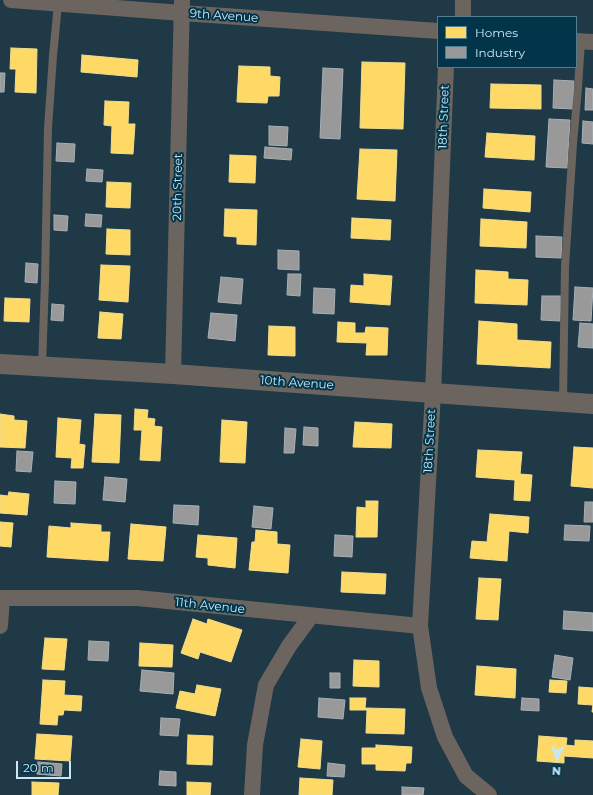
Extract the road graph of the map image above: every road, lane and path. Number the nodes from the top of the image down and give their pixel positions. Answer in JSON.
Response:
{"nodes":[{"id":1,"x":10,"y":0,"type":"edge"},
{"id":2,"x":463,"y":0,"type":"edge"},
{"id":3,"x":58,"y":4,"type":"junction"},
{"id":4,"x":182,"y":7,"type":"edge"},
{"id":5,"x":463,"y":16,"type":"edge"},
{"id":6,"x":437,"y":31,"type":"edge"},
{"id":7,"x":583,"y":41,"type":"edge"},
{"id":8,"x":446,"y":68,"type":"edge"},
{"id":9,"x":0,"y":364,"type":"edge"},
{"id":10,"x":42,"y":367,"type":"junction"},
{"id":11,"x":173,"y":374,"type":"junction"},
{"id":12,"x":433,"y":393,"type":"junction"},
{"id":13,"x":563,"y":402,"type":"junction"},
{"id":14,"x":593,"y":404,"type":"edge"},
{"id":15,"x":1,"y":598,"type":"edge"},
{"id":16,"x":311,"y":616,"type":"junction"},
{"id":17,"x":0,"y":626,"type":"edge"},
{"id":18,"x":420,"y":626,"type":"junction"},
{"id":19,"x":252,"y":795,"type":"edge"},
{"id":20,"x":489,"y":795,"type":"edge"}],
"edges":[{"from":1,"to":3,"type":"street","name":"9th Avenue"},
{"from":2,"to":5,"type":"street"},
{"from":3,"to":4,"type":"street","name":"9th Avenue"},
{"from":3,"to":10,"type":"lane"},
{"from":4,"to":6,"type":"street","name":"9th Avenue"},
{"from":4,"to":11,"type":"street","name":"20th Street"},
{"from":7,"to":13,"type":"lane"},
{"from":8,"to":12,"type":"street","name":"18th Street"},
{"from":9,"to":10,"type":"street","name":"10th Avenue"},
{"from":10,"to":11,"type":"street","name":"10th Avenue"},
{"from":11,"to":12,"type":"street","name":"10th Avenue"},
{"from":12,"to":13,"type":"street","name":"10th Avenue"},
{"from":12,"to":18,"type":"street","name":"18th Street"},
{"from":13,"to":14,"type":"street","name":"10th Avenue"},
{"from":15,"to":16,"type":"street","name":"11th Avenue"},
{"from":15,"to":17,"type":"street"},
{"from":16,"to":18,"type":"street","name":"11th Avenue"},
{"from":16,"to":19,"type":"street"},
{"from":18,"to":20,"type":"street","name":"18th Street"}]}
